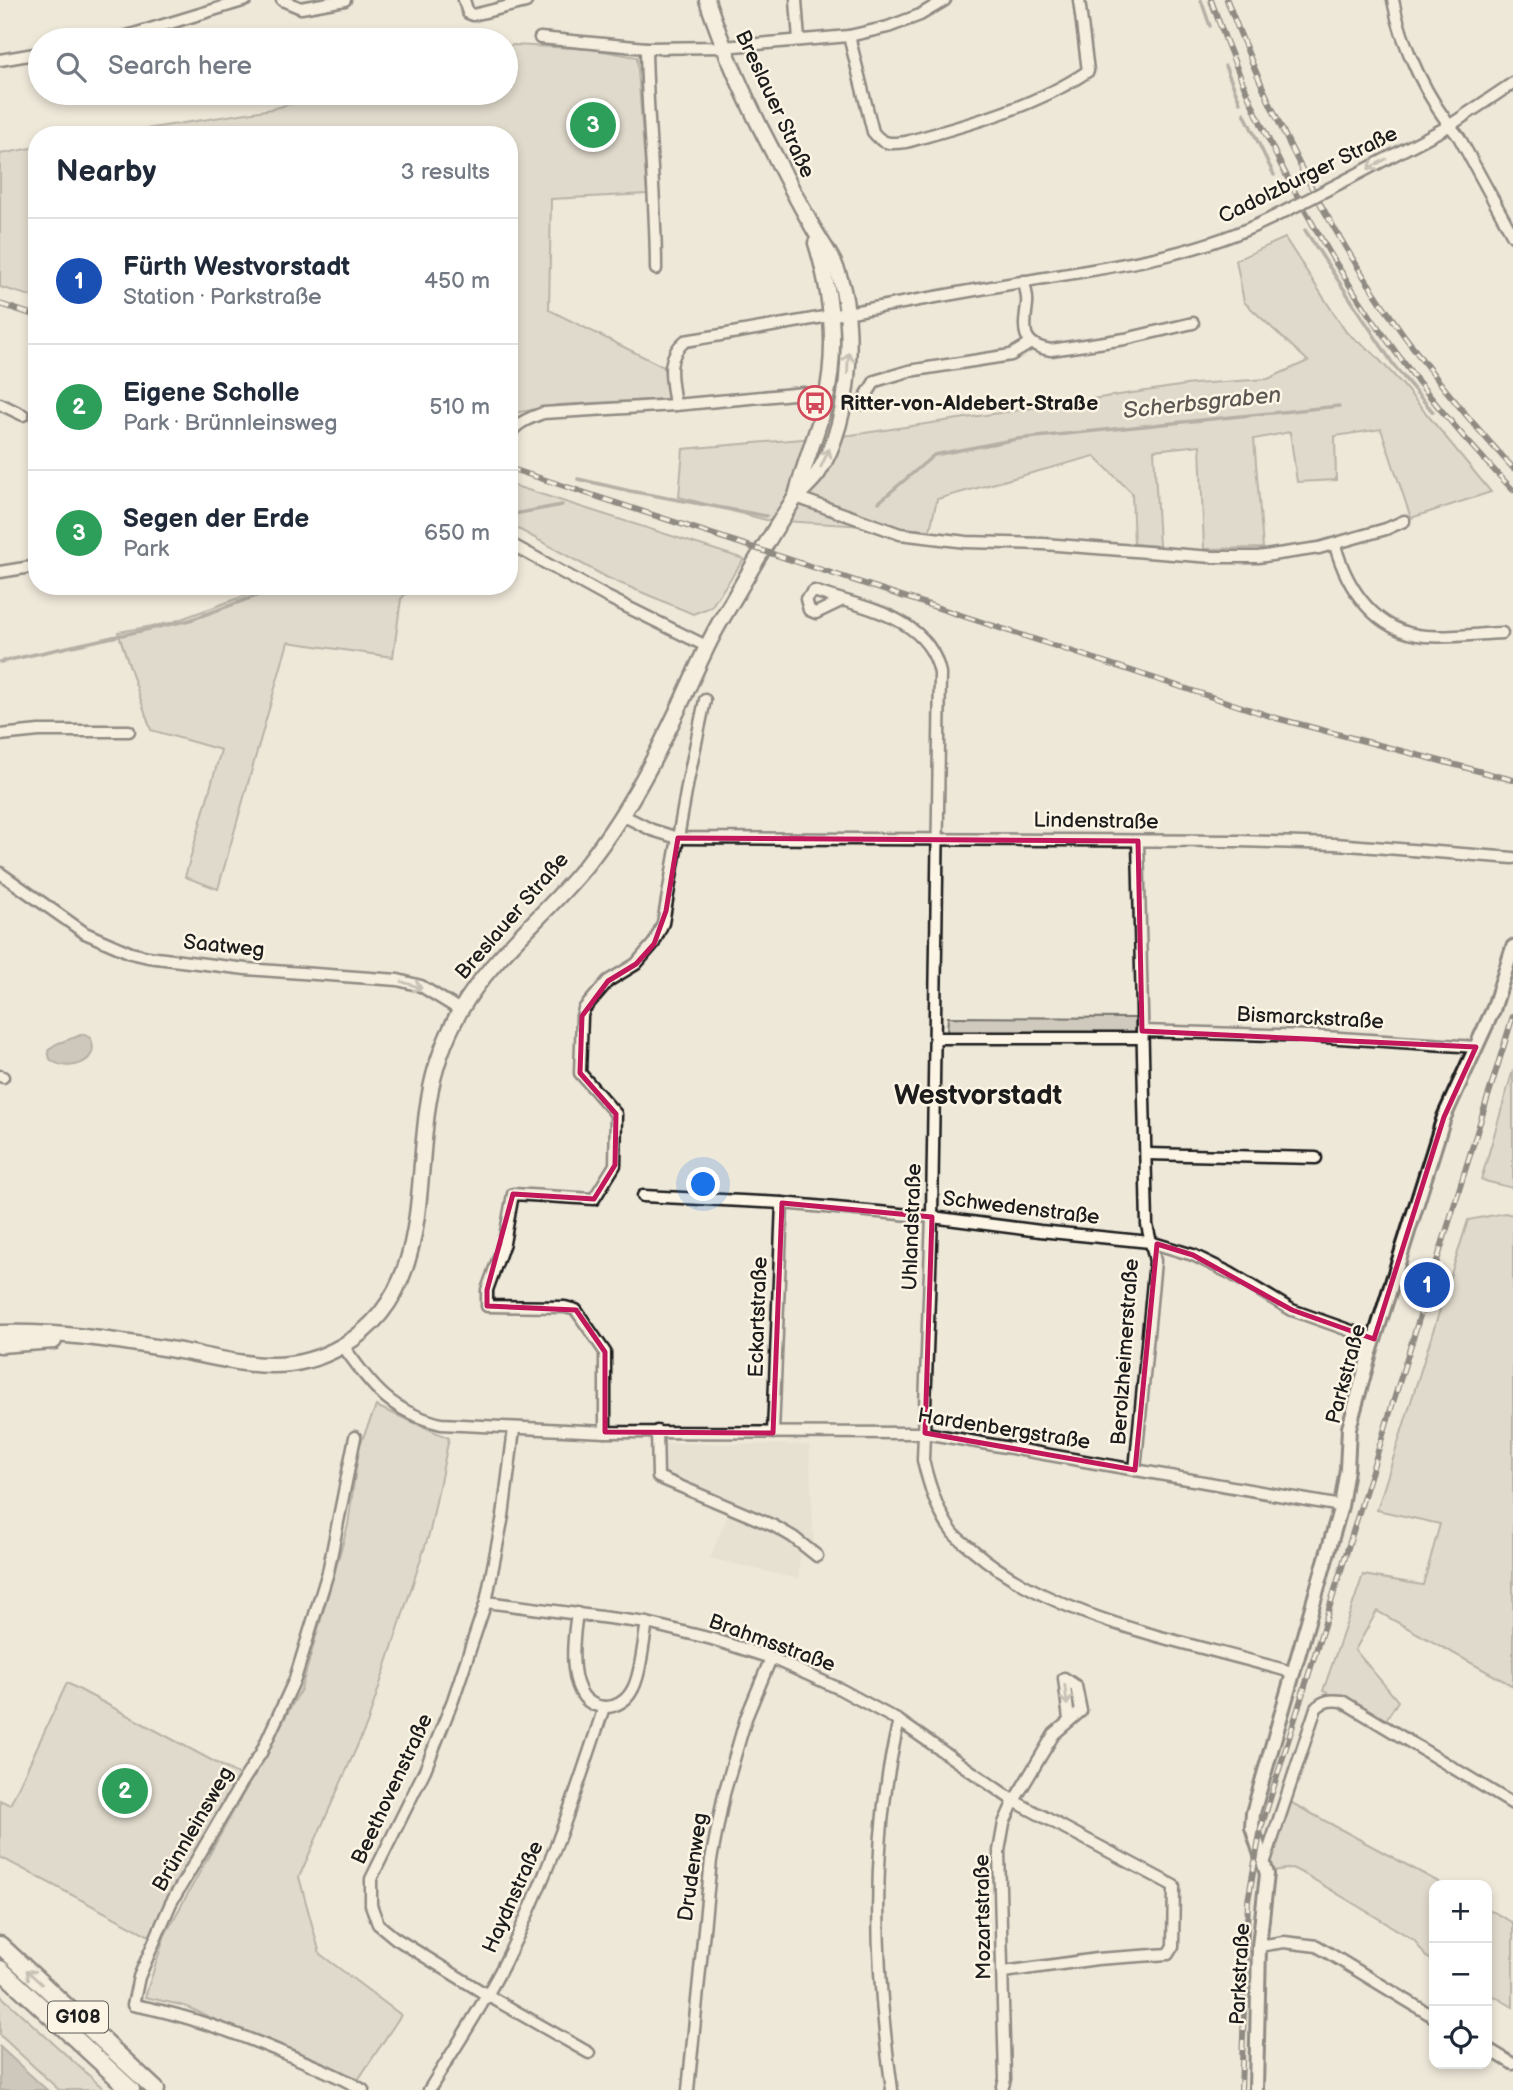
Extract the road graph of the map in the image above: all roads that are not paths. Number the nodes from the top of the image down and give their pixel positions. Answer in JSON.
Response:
{"nodes":[{"id":1,"x":246,"y":0,"type":"edge"},
{"id":2,"x":282,"y":0,"type":"edge"},
{"id":3,"x":345,"y":0,"type":"edge"},
{"id":4,"x":464,"y":0,"type":"edge"},
{"id":5,"x":527,"y":0,"type":"edge"},
{"id":6,"x":707,"y":0,"type":"edge"},
{"id":7,"x":796,"y":0,"type":"edge"},
{"id":8,"x":945,"y":0,"type":"edge"},
{"id":9,"x":1079,"y":0,"type":"edge"},
{"id":10,"x":1393,"y":0,"type":"edge"},
{"id":11,"x":154,"y":28,"type":"edge"},
{"id":12,"x":849,"y":36,"type":"junction"},
{"id":13,"x":540,"y":38,"type":"dead end"},
{"id":14,"x":799,"y":40,"type":"junction"},
{"id":15,"x":723,"y":47,"type":"junction"},
{"id":16,"x":646,"y":48,"type":"junction"},
{"id":17,"x":28,"y":55,"type":"edge"},
{"id":18,"x":0,"y":60,"type":"edge"},
{"id":19,"x":1513,"y":83,"type":"edge"},
{"id":20,"x":1449,"y":125,"type":"junction"},
{"id":21,"x":810,"y":223,"type":"junction"},
{"id":22,"x":1513,"y":236,"type":"edge"},
{"id":23,"x":656,"y":269,"type":"dead end"},
{"id":24,"x":1024,"y":281,"type":"junction"},
{"id":25,"x":847,"y":314,"type":"junction"},
{"id":26,"x":832,"y":317,"type":"junction"},
{"id":27,"x":1193,"y":323,"type":"dead end"},
{"id":28,"x":1031,"y":343,"type":"junction"},
{"id":29,"x":804,"y":393,"type":"dead end"},
{"id":30,"x":0,"y":404,"type":"edge"},
{"id":31,"x":861,"y":404,"type":"dead end"},
{"id":32,"x":675,"y":405,"type":"junction"},
{"id":33,"x":23,"y":415,"type":"dead end"},
{"id":34,"x":518,"y":425,"type":"edge"},
{"id":35,"x":796,"y":497,"type":"junction"},
{"id":36,"x":1404,"y":521,"type":"dead end"},
{"id":37,"x":1335,"y":545,"type":"junction"},
{"id":38,"x":518,"y":548,"type":"edge"},
{"id":39,"x":28,"y":567,"type":"edge"},
{"id":40,"x":0,"y":572,"type":"edge"},
{"id":41,"x":841,"y":601,"type":"dead end"},
{"id":42,"x":1502,"y":633,"type":"dead end"},
{"id":43,"x":708,"y":647,"type":"junction"},
{"id":44,"x":705,"y":700,"type":"dead end"},
{"id":45,"x":129,"y":731,"type":"dead end"},
{"id":46,"x":0,"y":735,"type":"edge"},
{"id":47,"x":622,"y":815,"type":"junction"},
{"id":48,"x":678,"y":838,"type":"junction"},
{"id":49,"x":939,"y":839,"type":"junction"},
{"id":50,"x":1138,"y":841,"type":"junction"},
{"id":51,"x":1513,"y":858,"type":"edge"},
{"id":52,"x":0,"y":873,"type":"edge"},
{"id":53,"x":1513,"y":947,"type":"edge"},
{"id":54,"x":460,"y":1010,"type":"junction"},
{"id":55,"x":1142,"y":1035,"type":"junction"},
{"id":56,"x":936,"y":1038,"type":"junction"},
{"id":57,"x":1476,"y":1047,"type":"junction"},
{"id":58,"x":1147,"y":1154,"type":"junction"},
{"id":59,"x":1316,"y":1158,"type":"dead end"},
{"id":60,"x":643,"y":1196,"type":"dead end"},
{"id":61,"x":782,"y":1203,"type":"junction"},
{"id":62,"x":932,"y":1217,"type":"junction"},
{"id":63,"x":1150,"y":1242,"type":"junction"},
{"id":64,"x":0,"y":1334,"type":"edge"},
{"id":65,"x":1374,"y":1339,"type":"junction"},
{"id":66,"x":101,"y":1340,"type":"junction"},
{"id":67,"x":0,"y":1345,"type":"edge"},
{"id":68,"x":342,"y":1346,"type":"junction"},
{"id":69,"x":514,"y":1429,"type":"junction"},
{"id":70,"x":657,"y":1431,"type":"junction"},
{"id":71,"x":606,"y":1432,"type":"junction"},
{"id":72,"x":773,"y":1433,"type":"junction"},
{"id":73,"x":925,"y":1433,"type":"junction"},
{"id":74,"x":355,"y":1437,"type":"dead end"},
{"id":75,"x":1135,"y":1470,"type":"junction"},
{"id":76,"x":1341,"y":1506,"type":"junction"},
{"id":77,"x":817,"y":1556,"type":"dead end"},
{"id":78,"x":486,"y":1602,"type":"junction"},
{"id":79,"x":577,"y":1613,"type":"junction"},
{"id":80,"x":647,"y":1623,"type":"junction"},
{"id":81,"x":771,"y":1658,"type":"junction"},
{"id":82,"x":1294,"y":1673,"type":"junction"},
{"id":83,"x":604,"y":1707,"type":"junction"},
{"id":84,"x":1069,"y":1720,"type":"dead end"},
{"id":85,"x":899,"y":1721,"type":"junction"},
{"id":86,"x":1014,"y":1801,"type":"junction"},
{"id":87,"x":1513,"y":1804,"type":"edge"},
{"id":88,"x":1265,"y":1861,"type":"junction"},
{"id":89,"x":0,"y":1945,"type":"edge"},
{"id":90,"x":1259,"y":1946,"type":"junction"},
{"id":91,"x":0,"y":1969,"type":"edge"},
{"id":92,"x":1004,"y":1972,"type":"junction"},
{"id":93,"x":487,"y":1995,"type":"junction"},
{"id":94,"x":1429,"y":2014,"type":"edge"},
{"id":95,"x":1492,"y":2051,"type":"edge"},
{"id":96,"x":589,"y":2053,"type":"dead end"},
{"id":97,"x":1513,"y":2064,"type":"edge"},
{"id":98,"x":131,"y":2090,"type":"edge"},
{"id":99,"x":156,"y":2090,"type":"edge"},
{"id":100,"x":363,"y":2090,"type":"edge"},
{"id":101,"x":429,"y":2090,"type":"edge"},
{"id":102,"x":688,"y":2090,"type":"edge"},
{"id":103,"x":891,"y":2090,"type":"edge"},
{"id":104,"x":1002,"y":2090,"type":"edge"},
{"id":105,"x":1256,"y":2090,"type":"edge"}],
"edges":[{"from":1,"to":11,"type":"street"},
{"from":2,"to":3,"type":"street"},
{"from":4,"to":5,"type":"street"},
{"from":6,"to":15,"type":"main road","name":"Breslauer Straße"},
{"from":7,"to":14,"type":"street"},
{"from":8,"to":12,"type":"street"},
{"from":9,"to":12,"type":"street"},
{"from":10,"to":20,"type":"street"},
{"from":12,"to":14,"type":"street"},
{"from":13,"to":16,"type":"street"},
{"from":14,"to":15,"type":"street"},
{"from":15,"to":16,"type":"street"},
{"from":15,"to":21,"type":"main road","name":"Breslauer Straße"},
{"from":16,"to":23,"type":"street"},
{"from":17,"to":18,"type":"street"},
{"from":19,"to":20,"type":"street","name":"Cadolzburger Straße"},
{"from":20,"to":22,"type":"street"},
{"from":20,"to":24,"type":"street","name":"Cadolzburger Straße","one_way":true,"bridge":true},
{"from":21,"to":25,"type":"main road","name":"Breslauer Straße"},
{"from":21,"to":26,"type":"main road","name":"Breslauer Straße"},
{"from":24,"to":25,"type":"street","name":"Cadolzburger Straße"},
{"from":24,"to":28,"type":"street"},
{"from":25,"to":26,"type":"street","name":"Cadolzburger Straße"},
{"from":35,"to":25,"type":"main road","name":"Breslauer Straße","one_way":true},
{"from":26,"to":32,"type":"street","name":"Cadolzburger Straße"},
{"from":26,"to":35,"type":"main road","name":"Breslauer Straße"},
{"from":27,"to":28,"type":"street"},
{"from":28,"to":31,"type":"street"},
{"from":29,"to":32,"type":"street"},
{"from":30,"to":33,"type":"street"},
{"from":32,"to":34,"type":"street"},
{"from":35,"to":37,"type":"street"},
{"from":35,"to":43,"type":"main road","name":"Breslauer Straße"},
{"from":36,"to":37,"type":"street"},
{"from":37,"to":42,"type":"street"},
{"from":38,"to":43,"type":"street"},
{"from":39,"to":40,"type":"street"},
{"from":41,"to":49,"type":"street","name":"Uhlandstraße"},
{"from":43,"to":47,"type":"main road","name":"Breslauer Straße"},
{"from":44,"to":48,"type":"street"},
{"from":45,"to":46,"type":"street"},
{"from":47,"to":48,"type":"street","name":"Lindenstraße"},
{"from":47,"to":54,"type":"main road","name":"Breslauer Straße"},
{"from":48,"to":49,"type":"street","name":"Lindenstraße"},
{"from":48,"to":71,"type":"street"},
{"from":49,"to":50,"type":"street","name":"Lindenstraße"},
{"from":49,"to":56,"type":"street","name":"Uhlandstraße"},
{"from":50,"to":51,"type":"street","name":"Lindenstraße"},
{"from":50,"to":55,"type":"street","name":"Berolzheimerstraße"},
{"from":52,"to":54,"type":"street","name":"Saatweg","one_way":true},
{"from":53,"to":57,"type":"street","name":"Parkstraße"},
{"from":54,"to":68,"type":"main road","name":"Breslauer Straße"},
{"from":55,"to":56,"type":"street","name":"Bismarckstraße"},
{"from":55,"to":57,"type":"street","name":"Bismarckstraße"},
{"from":55,"to":58,"type":"street","name":"Berolzheimerstraße"},
{"from":56,"to":62,"type":"street","name":"Uhlandstraße"},
{"from":57,"to":65,"type":"street","name":"Parkstraße"},
{"from":58,"to":59,"type":"street"},
{"from":58,"to":63,"type":"street","name":"Berolzheimerstraße"},
{"from":60,"to":61,"type":"street","name":"Schwedenstraße"},
{"from":61,"to":62,"type":"street","name":"Schwedenstraße"},
{"from":61,"to":72,"type":"street","name":"Eckartstraße"},
{"from":62,"to":63,"type":"street","name":"Schwedenstraße"},
{"from":62,"to":73,"type":"street","name":"Uhlandstraße"},
{"from":63,"to":65,"type":"street","name":"Schwedenstraße"},
{"from":63,"to":75,"type":"street","name":"Berolzheimerstraße"},
{"from":64,"to":66,"type":"main road","name":"Breslauer Straße"},
{"from":65,"to":76,"type":"street","name":"Parkstraße"},
{"from":66,"to":67,"type":"main road","name":"Breslauer Straße"},
{"from":66,"to":68,"type":"main road","name":"Breslauer Straße"},
{"from":68,"to":69,"type":"street","name":"Hardenbergstraße"},
{"from":69,"to":71,"type":"street","name":"Hardenbergstraße"},
{"from":69,"to":78,"type":"street","name":"Beethovenstraße"},
{"from":70,"to":71,"type":"street","name":"Hardenbergstraße"},
{"from":70,"to":72,"type":"street","name":"Hardenbergstraße"},
{"from":70,"to":77,"type":"street"},
{"from":72,"to":73,"type":"street","name":"Hardenbergstraße"},
{"from":73,"to":75,"type":"street","name":"Hardenbergstraße"},
{"from":73,"to":82,"type":"street","name":"Uhlandstraße"},
{"from":74,"to":100,"type":"street","name":"Brünnleinsweg"},
{"from":75,"to":76,"type":"street","name":"Hardenbergstraße"},
{"from":76,"to":82,"type":"street","name":"Parkstraße"},
{"from":78,"to":79,"type":"street","name":"Brahmsstraße"},
{"from":78,"to":93,"type":"street","name":"Beethovenstraße"},
{"from":79,"to":80,"type":"street","name":"Brahmsstraße"},
{"from":79,"to":83,"type":"street"},
{"from":80,"to":81,"type":"street","name":"Brahmsstraße"},
{"from":80,"to":83,"type":"street"},
{"from":81,"to":85,"type":"street","name":"Brahmsstraße"},
{"from":81,"to":102,"type":"street","name":"Drudenweg"},
{"from":82,"to":88,"type":"street","name":"Parkstraße"},
{"from":83,"to":93,"type":"street","name":"Haydnstraße"},
{"from":84,"to":86,"type":"street","name":"Mozartstraße"},
{"from":85,"to":86,"type":"street","name":"Brahmsstraße"},
{"from":85,"to":103,"type":"street"},
{"from":86,"to":92,"type":"street","name":"Mozartstraße"},
{"from":86,"to":92,"type":"street","name":"Brahmsstraße"},
{"from":87,"to":88,"type":"street","name":"Parkstraße"},
{"from":88,"to":90,"type":"street","name":"Parkstraße"},
{"from":99,"to":89,"type":"highway","number":"G108","one_way":true},
{"from":90,"to":94,"type":"street"},
{"from":90,"to":105,"type":"street","name":"Parkstraße"},
{"from":91,"to":98,"type":"highway","number":"G108"},
{"from":92,"to":104,"type":"street","name":"Mozartstraße"},
{"from":93,"to":96,"type":"street","name":"Beethovenstraße"},
{"from":93,"to":101,"type":"street","name":"Haydnstraße"},
{"from":95,"to":97,"type":"street"}]}
